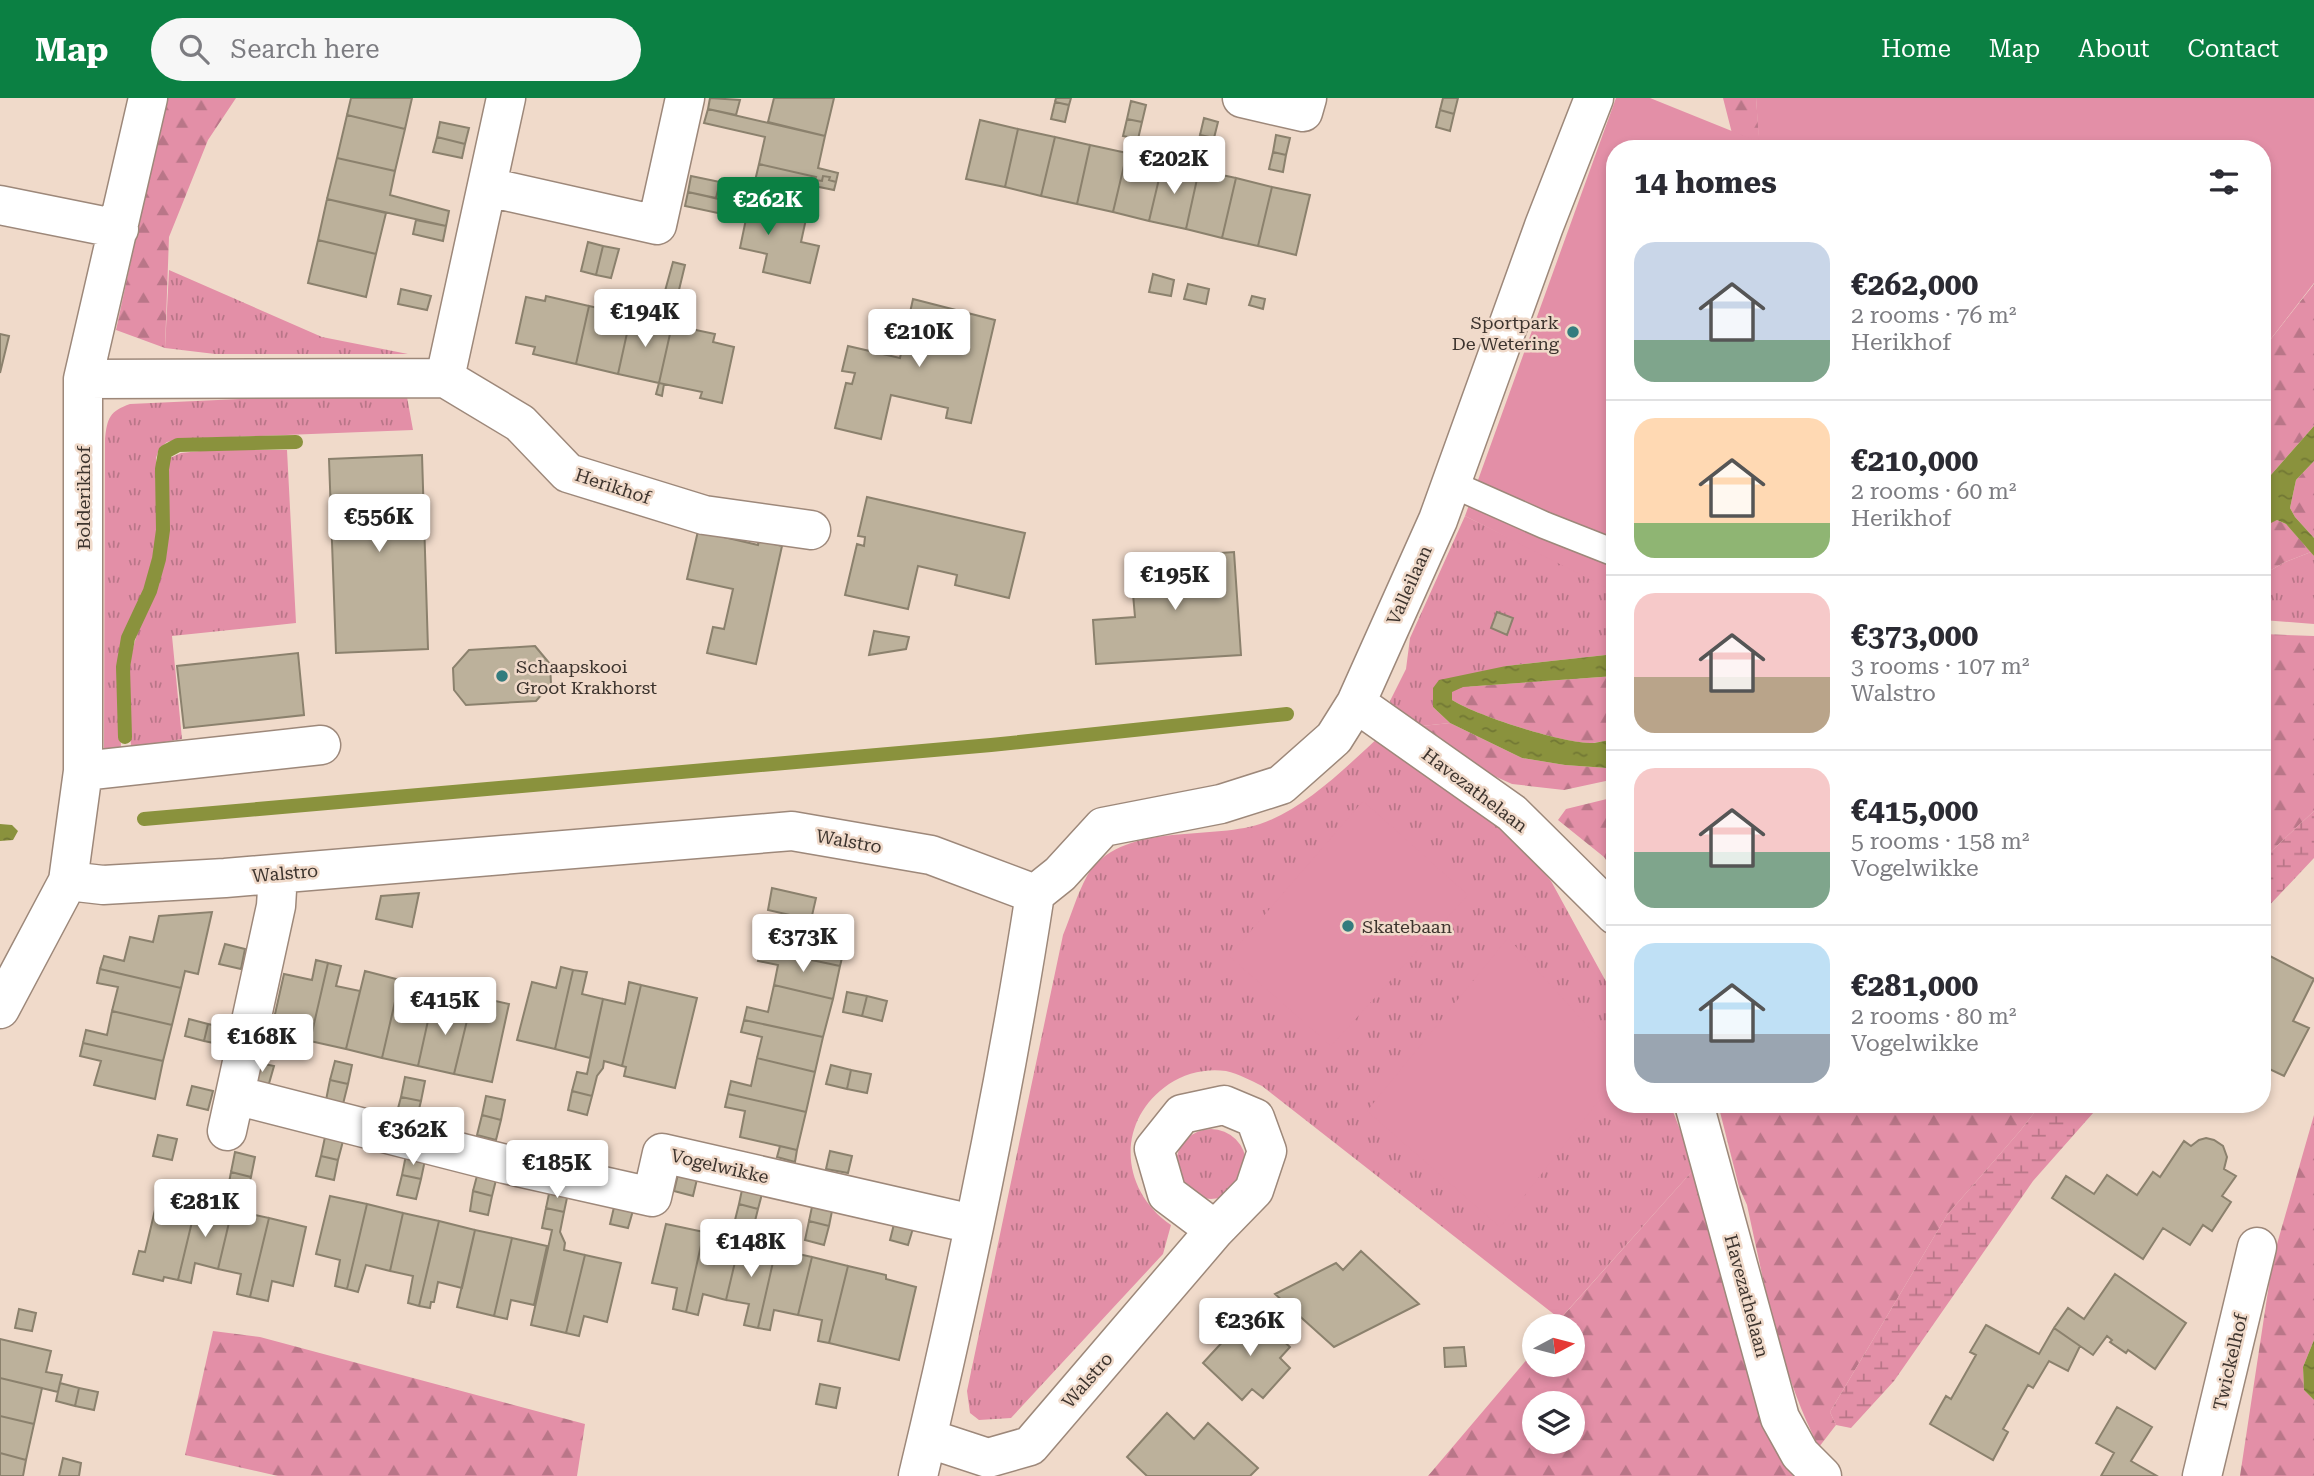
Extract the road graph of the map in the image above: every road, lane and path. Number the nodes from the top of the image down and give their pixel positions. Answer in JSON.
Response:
{"nodes":[{"id":1,"x":148,"y":98,"type":"edge"},
{"id":2,"x":506,"y":98,"type":"edge"},
{"id":3,"x":685,"y":98,"type":"edge"},
{"id":4,"x":1242,"y":98,"type":"edge"},
{"id":5,"x":1307,"y":98,"type":"edge"},
{"id":6,"x":1594,"y":98,"type":"edge"},
{"id":7,"x":488,"y":187,"type":"junction"},
{"id":8,"x":0,"y":205,"type":"edge"},
{"id":9,"x":119,"y":229,"type":"junction"},
{"id":10,"x":445,"y":378,"type":"junction"},
{"id":11,"x":83,"y":379,"type":"junction"},
{"id":12,"x":1452,"y":484,"type":"junction"},
{"id":13,"x":811,"y":530,"type":"dead end"},
{"id":14,"x":1606,"y":549,"type":"edge"},
{"id":15,"x":1356,"y":703,"type":"junction"},
{"id":16,"x":321,"y":745,"type":"dead end"},
{"id":17,"x":83,"y":771,"type":"junction"},
{"id":18,"x":278,"y":874,"type":"junction"},
{"id":19,"x":85,"y":883,"type":"junction"},
{"id":20,"x":1035,"y":894,"type":"junction"},
{"id":21,"x":1606,"y":906,"type":"edge"},
{"id":22,"x":0,"y":1009,"type":"edge"},
{"id":23,"x":1696,"y":1113,"type":"edge"},
{"id":24,"x":955,"y":1220,"type":"dead end"},
{"id":25,"x":1215,"y":1230,"type":"dead end"},
{"id":26,"x":2257,"y":1247,"type":"dead end"},
{"id":27,"x":927,"y":1438,"type":"junction"},
{"id":28,"x":918,"y":1476,"type":"edge"},
{"id":29,"x":1822,"y":1476,"type":"edge"},
{"id":30,"x":2202,"y":1476,"type":"edge"}],
"edges":[{"from":1,"to":9,"type":"street","name":"Bolderikhof"},
{"from":2,"to":7,"type":"street"},
{"from":3,"to":7,"type":"street"},
{"from":4,"to":5,"type":"street"},
{"from":6,"to":12,"type":"street","name":"Valleilaan"},
{"from":7,"to":10,"type":"street"},
{"from":8,"to":9,"type":"street"},
{"from":9,"to":11,"type":"street","name":"Bolderikhof"},
{"from":10,"to":11,"type":"street"},
{"from":10,"to":13,"type":"street","name":"Herikhof"},
{"from":11,"to":17,"type":"street","name":"Bolderikhof"},
{"from":12,"to":14,"type":"lane"},
{"from":12,"to":15,"type":"street","name":"Valleilaan"},
{"from":15,"to":20,"type":"street","name":"Valleilaan"},
{"from":15,"to":21,"type":"street","name":"Havezathelaan"},
{"from":16,"to":17,"type":"street"},
{"from":17,"to":19,"type":"street","name":"Bolderikhof"},
{"from":18,"to":19,"type":"street","name":"Walstro"},
{"from":18,"to":20,"type":"street","name":"Walstro"},
{"from":18,"to":24,"type":"street","name":"Vogelwikke"},
{"from":19,"to":22,"type":"street"},
{"from":20,"to":27,"type":"street"},
{"from":23,"to":29,"type":"street","name":"Havezathelaan"},
{"from":25,"to":27,"type":"street","name":"Walstro"},
{"from":26,"to":30,"type":"street","name":"Twickelhof"},
{"from":27,"to":28,"type":"street"}]}
